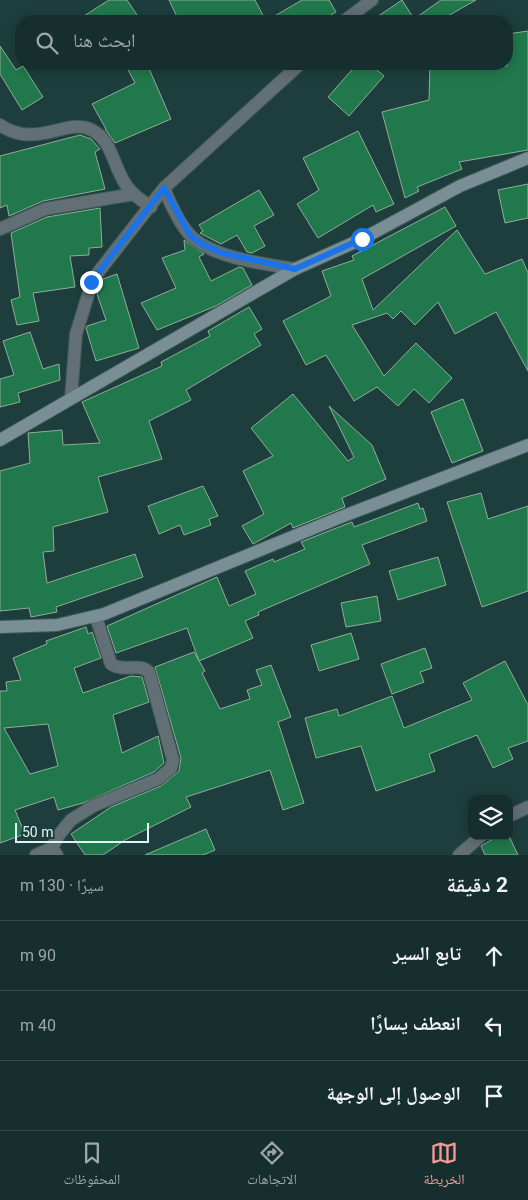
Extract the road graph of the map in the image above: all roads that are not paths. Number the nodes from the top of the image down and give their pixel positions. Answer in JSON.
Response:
{"nodes":[{"id":1,"x":372,"y":0,"type":"edge"},
{"id":2,"x":352,"y":15,"type":"edge"},
{"id":3,"x":293,"y":70,"type":"edge"},
{"id":4,"x":0,"y":125,"type":"edge"},
{"id":5,"x":528,"y":158,"type":"edge"},
{"id":6,"x":164,"y":188,"type":"junction"},
{"id":7,"x":134,"y":194,"type":"junction"},
{"id":8,"x":151,"y":207,"type":"junction"},
{"id":9,"x":0,"y":229,"type":"edge"},
{"id":10,"x":295,"y":269,"type":"junction"},
{"id":11,"x":71,"y":398,"type":"junction"},
{"id":12,"x":0,"y":440,"type":"edge"},
{"id":13,"x":528,"y":445,"type":"edge"},
{"id":14,"x":96,"y":617,"type":"junction"},
{"id":15,"x":0,"y":627,"type":"edge"},
{"id":16,"x":528,"y":807,"type":"edge"},
{"id":17,"x":513,"y":814,"type":"edge"},
{"id":18,"x":476,"y":840,"type":"edge"},
{"id":19,"x":54,"y":852,"type":"edge"},
{"id":20,"x":36,"y":855,"type":"edge"},
{"id":21,"x":459,"y":855,"type":"edge"}],
"edges":[{"from":1,"to":2,"type":"street"},
{"from":3,"to":6,"type":"street"},
{"from":4,"to":7,"type":"street"},
{"from":5,"to":10,"type":"street"},
{"from":6,"to":8,"type":"street"},
{"from":6,"to":10,"type":"street"},
{"from":7,"to":8,"type":"street"},
{"from":7,"to":9,"type":"street"},
{"from":8,"to":11,"type":"street"},
{"from":10,"to":11,"type":"street"},
{"from":11,"to":12,"type":"street"},
{"from":13,"to":14,"type":"street"},
{"from":14,"to":15,"type":"street"},
{"from":14,"to":19,"type":"street"},
{"from":16,"to":17,"type":"street"},
{"from":18,"to":21,"type":"street"},
{"from":19,"to":20,"type":"street"}]}
